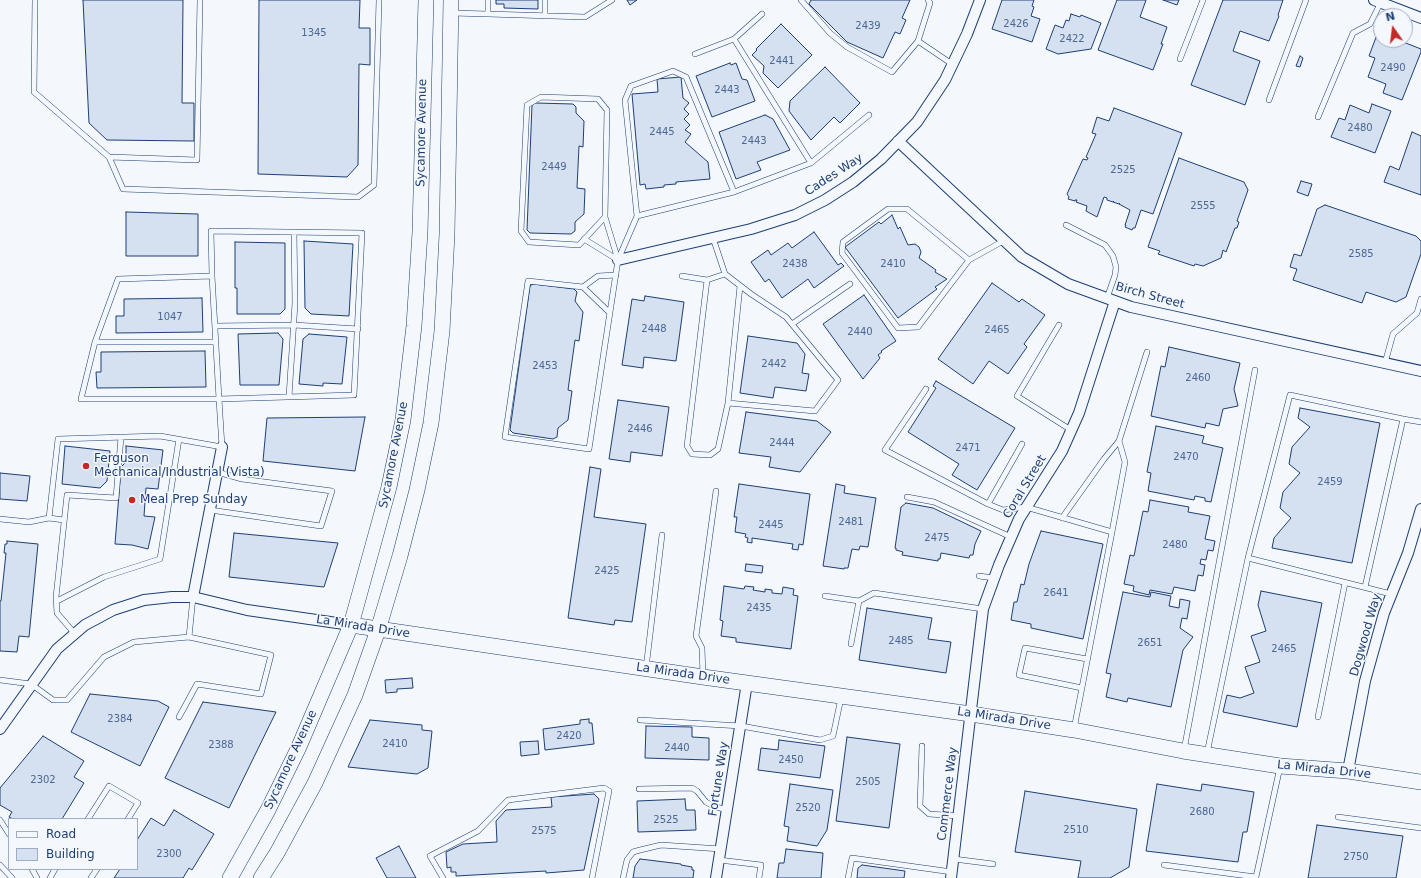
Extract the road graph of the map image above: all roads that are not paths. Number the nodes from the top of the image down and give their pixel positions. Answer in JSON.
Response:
{"nodes":[{"id":1,"x":35,"y":0,"type":"edge"},
{"id":2,"x":200,"y":0,"type":"edge"},
{"id":3,"x":379,"y":0,"type":"edge"},
{"id":4,"x":426,"y":0,"type":"edge"},
{"id":5,"x":488,"y":0,"type":"edge"},
{"id":6,"x":545,"y":0,"type":"edge"},
{"id":7,"x":612,"y":0,"type":"edge"},
{"id":8,"x":801,"y":0,"type":"edge"},
{"id":9,"x":928,"y":0,"type":"edge"},
{"id":10,"x":980,"y":0,"type":"edge"},
{"id":11,"x":1203,"y":0,"type":"edge"},
{"id":12,"x":1306,"y":0,"type":"edge"},
{"id":13,"x":1378,"y":1,"type":"edge"},
{"id":14,"x":450,"y":7,"type":"edge"},
{"id":15,"x":488,"y":14,"type":"junction"},
{"id":16,"x":762,"y":14,"type":"dead end"},
{"id":17,"x":545,"y":16,"type":"junction"},
{"id":18,"x":1421,"y":18,"type":"edge"},
{"id":19,"x":734,"y":39,"type":"junction"},
{"id":20,"x":918,"y":41,"type":"junction"},
{"id":21,"x":695,"y":54,"type":"dead end"},
{"id":22,"x":1180,"y":59,"type":"dead end"},
{"id":23,"x":952,"y":64,"type":"junction"},
{"id":24,"x":1269,"y":100,"type":"dead end"},
{"id":25,"x":869,"y":114,"type":"dead end"},
{"id":26,"x":1318,"y":118,"type":"dead end"},
{"id":27,"x":898,"y":141,"type":"junction"},
{"id":28,"x":108,"y":157,"type":"junction"},
{"id":29,"x":811,"y":163,"type":"junction"},
{"id":30,"x":734,"y":192,"type":"junction"},
{"id":31,"x":637,"y":216,"type":"junction"},
{"id":32,"x":605,"y":218,"type":"junction"},
{"id":33,"x":1066,"y":226,"type":"dead end"},
{"id":34,"x":294,"y":232,"type":"junction"},
{"id":35,"x":713,"y":238,"type":"junction"},
{"id":36,"x":584,"y":239,"type":"junction"},
{"id":37,"x":1005,"y":240,"type":"junction"},
{"id":38,"x":618,"y":260,"type":"junction"},
{"id":39,"x":969,"y":260,"type":"junction"},
{"id":40,"x":725,"y":274,"type":"junction"},
{"id":41,"x":616,"y":275,"type":"junction"},
{"id":42,"x":212,"y":276,"type":"junction"},
{"id":43,"x":682,"y":276,"type":"dead end"},
{"id":44,"x":706,"y":280,"type":"junction"},
{"id":45,"x":850,"y":284,"type":"dead end"},
{"id":46,"x":740,"y":286,"type":"junction"},
{"id":47,"x":583,"y":287,"type":"junction"},
{"id":48,"x":1421,"y":299,"type":"edge"},
{"id":49,"x":1111,"y":300,"type":"junction"},
{"id":50,"x":610,"y":313,"type":"junction"},
{"id":51,"x":792,"y":324,"type":"junction"},
{"id":52,"x":294,"y":325,"type":"junction"},
{"id":53,"x":1059,"y":325,"type":"dead end"},
{"id":54,"x":215,"y":326,"type":"junction"},
{"id":55,"x":358,"y":329,"type":"junction"},
{"id":56,"x":95,"y":342,"type":"junction"},
{"id":57,"x":216,"y":342,"type":"junction"},
{"id":58,"x":1147,"y":352,"type":"dead end"},
{"id":59,"x":1385,"y":363,"type":"junction"},
{"id":60,"x":1255,"y":370,"type":"dead end"},
{"id":61,"x":1421,"y":371,"type":"edge"},
{"id":62,"x":926,"y":388,"type":"dead end"},
{"id":63,"x":289,"y":397,"type":"junction"},
{"id":64,"x":219,"y":399,"type":"junction"},
{"id":65,"x":728,"y":403,"type":"junction"},
{"id":66,"x":1403,"y":419,"type":"junction"},
{"id":67,"x":1421,"y":422,"type":"edge"},
{"id":68,"x":1071,"y":430,"type":"junction"},
{"id":69,"x":121,"y":437,"type":"junction"},
{"id":70,"x":179,"y":439,"type":"junction"},
{"id":71,"x":1119,"y":441,"type":"junction"},
{"id":72,"x":1022,"y":444,"type":"dead end"},
{"id":73,"x":222,"y":448,"type":"junction"},
{"id":74,"x":217,"y":472,"type":"junction"},
{"id":75,"x":716,"y":491,"type":"dead end"},
{"id":76,"x":907,"y":497,"type":"dead end"},
{"id":77,"x":988,"y":504,"type":"junction"},
{"id":78,"x":1026,"y":507,"type":"junction"},
{"id":79,"x":1421,"y":509,"type":"edge"},
{"id":80,"x":210,"y":510,"type":"junction"},
{"id":81,"x":49,"y":518,"type":"junction"},
{"id":82,"x":1062,"y":518,"type":"junction"},
{"id":83,"x":0,"y":519,"type":"edge"},
{"id":84,"x":64,"y":520,"type":"junction"},
{"id":85,"x":1112,"y":532,"type":"junction"},
{"id":86,"x":662,"y":535,"type":"dead end"},
{"id":87,"x":1011,"y":537,"type":"junction"},
{"id":88,"x":1248,"y":558,"type":"junction"},
{"id":89,"x":979,"y":576,"type":"dead end"},
{"id":90,"x":994,"y":578,"type":"junction"},
{"id":91,"x":1345,"y":583,"type":"junction"},
{"id":92,"x":1365,"y":587,"type":"junction"},
{"id":93,"x":1391,"y":594,"type":"junction"},
{"id":94,"x":825,"y":596,"type":"dead end"},
{"id":95,"x":193,"y":597,"type":"junction"},
{"id":96,"x":56,"y":601,"type":"junction"},
{"id":97,"x":859,"y":601,"type":"junction"},
{"id":98,"x":983,"y":609,"type":"junction"},
{"id":99,"x":351,"y":625,"type":"junction"},
{"id":100,"x":378,"y":630,"type":"junction"},
{"id":101,"x":74,"y":634,"type":"junction"},
{"id":102,"x":190,"y":638,"type":"junction"},
{"id":103,"x":851,"y":644,"type":"dead end"},
{"id":104,"x":1087,"y":659,"type":"junction"},
{"id":105,"x":646,"y":669,"type":"junction"},
{"id":106,"x":703,"y":677,"type":"junction"},
{"id":107,"x":0,"y":680,"type":"edge"},
{"id":108,"x":747,"y":683,"type":"junction"},
{"id":109,"x":31,"y":684,"type":"junction"},
{"id":110,"x":1082,"y":688,"type":"junction"},
{"id":111,"x":842,"y":696,"type":"junction"},
{"id":112,"x":971,"y":714,"type":"junction"},
{"id":113,"x":179,"y":717,"type":"dead end"},
{"id":114,"x":1318,"y":718,"type":"dead end"},
{"id":115,"x":640,"y":720,"type":"dead end"},
{"id":116,"x":740,"y":726,"type":"junction"},
{"id":117,"x":0,"y":729,"type":"edge"},
{"id":118,"x":1074,"y":730,"type":"junction"},
{"id":119,"x":922,"y":746,"type":"dead end"},
{"id":120,"x":1183,"y":751,"type":"junction"},
{"id":121,"x":1207,"y":755,"type":"junction"},
{"id":122,"x":1280,"y":766,"type":"junction"},
{"id":123,"x":1348,"y":772,"type":"junction"},
{"id":124,"x":1421,"y":782,"type":"edge"},
{"id":125,"x":639,"y":789,"type":"dead end"},
{"id":126,"x":727,"y":810,"type":"junction"},
{"id":127,"x":959,"y":816,"type":"junction"},
{"id":128,"x":1338,"y":817,"type":"dead end"},
{"id":129,"x":89,"y":818,"type":"edge"},
{"id":130,"x":129,"y":818,"type":"edge"},
{"id":131,"x":0,"y":820,"type":"edge"},
{"id":132,"x":1421,"y":828,"type":"edge"},
{"id":133,"x":8,"y":832,"type":"edge"},
{"id":134,"x":721,"y":849,"type":"junction"},
{"id":135,"x":954,"y":859,"type":"junction"},
{"id":136,"x":719,"y":860,"type":"junction"},
{"id":137,"x":993,"y":864,"type":"dead end"},
{"id":138,"x":0,"y":865,"type":"edge"},
{"id":139,"x":1164,"y":865,"type":"dead end"},
{"id":140,"x":952,"y":875,"type":"edge"},
{"id":141,"x":12,"y":878,"type":"edge"},
{"id":142,"x":230,"y":878,"type":"edge"},
{"id":143,"x":261,"y":878,"type":"edge"},
{"id":144,"x":443,"y":878,"type":"edge"},
{"id":145,"x":592,"y":878,"type":"edge"},
{"id":146,"x":623,"y":878,"type":"edge"},
{"id":147,"x":716,"y":878,"type":"edge"},
{"id":148,"x":759,"y":878,"type":"edge"},
{"id":149,"x":848,"y":878,"type":"edge"}],
"edges":[{"from":1,"to":28,"type":"lane"},
{"from":2,"to":28,"type":"lane"},
{"from":3,"to":28,"type":"lane"},
{"from":4,"to":99,"type":"main road","name":"Sycamore Avenue"},
{"from":5,"to":15,"type":"lane"},
{"from":6,"to":17,"type":"lane"},
{"from":7,"to":17,"type":"lane"},
{"from":8,"to":20,"type":"lane"},
{"from":9,"to":20,"type":"lane"},
{"from":10,"to":23,"type":"street","name":"Cades Way"},
{"from":11,"to":22,"type":"lane"},
{"from":12,"to":24,"type":"lane"},
{"from":13,"to":18,"type":"street"},
{"from":13,"to":26,"type":"lane"},
{"from":14,"to":15,"type":"lane"},
{"from":14,"to":100,"type":"main road"},
{"from":15,"to":17,"type":"lane"},
{"from":16,"to":19,"type":"lane"},
{"from":19,"to":21,"type":"lane"},
{"from":19,"to":29,"type":"lane"},
{"from":20,"to":23,"type":"lane"},
{"from":23,"to":27,"type":"street","name":"Cades Way"},
{"from":25,"to":29,"type":"lane"},
{"from":27,"to":35,"type":"street","name":"Cades Way"},
{"from":27,"to":37,"type":"street","name":"Birch Street"},
{"from":29,"to":30,"type":"lane"},
{"from":30,"to":31,"type":"lane"},
{"from":30,"to":31,"type":"lane"},
{"from":31,"to":38,"type":"lane"},
{"from":32,"to":36,"type":"lane"},
{"from":32,"to":36,"type":"lane"},
{"from":32,"to":38,"type":"lane"},
{"from":33,"to":49,"type":"lane"},
{"from":34,"to":42,"type":"lane"},
{"from":34,"to":52,"type":"lane"},
{"from":34,"to":55,"type":"lane"},
{"from":35,"to":38,"type":"street","name":"Cades Way"},
{"from":35,"to":40,"type":"lane"},
{"from":36,"to":38,"type":"lane"},
{"from":37,"to":39,"type":"lane"},
{"from":37,"to":49,"type":"street","name":"Birch Street"},
{"from":38,"to":41,"type":"lane"},
{"from":39,"to":39,"type":"lane"},
{"from":40,"to":44,"type":"lane"},
{"from":40,"to":46,"type":"lane"},
{"from":41,"to":47,"type":"lane"},
{"from":41,"to":50,"type":"lane"},
{"from":42,"to":54,"type":"lane"},
{"from":42,"to":56,"type":"lane"},
{"from":43,"to":44,"type":"lane"},
{"from":44,"to":65,"type":"lane"},
{"from":45,"to":51,"type":"lane"},
{"from":46,"to":51,"type":"lane"},
{"from":46,"to":65,"type":"lane"},
{"from":47,"to":50,"type":"lane"},
{"from":47,"to":50,"type":"lane"},
{"from":48,"to":59,"type":"lane"},
{"from":49,"to":59,"type":"street","name":"Birch Street"},
{"from":49,"to":68,"type":"street","name":"Coral Street"},
{"from":51,"to":65,"type":"lane"},
{"from":52,"to":54,"type":"lane"},
{"from":52,"to":55,"type":"lane"},
{"from":52,"to":63,"type":"lane"},
{"from":53,"to":68,"type":"lane"},
{"from":54,"to":57,"type":"lane"},
{"from":55,"to":63,"type":"lane"},
{"from":56,"to":57,"type":"lane"},
{"from":56,"to":64,"type":"lane"},
{"from":57,"to":64,"type":"lane"},
{"from":58,"to":71,"type":"lane"},
{"from":59,"to":61,"type":"street","name":"Birch Street"},
{"from":60,"to":120,"type":"lane"},
{"from":62,"to":77,"type":"lane"},
{"from":63,"to":64,"type":"lane"},
{"from":64,"to":73,"type":"lane"},
{"from":66,"to":67,"type":"lane"},
{"from":66,"to":88,"type":"lane"},
{"from":66,"to":92,"type":"lane"},
{"from":68,"to":78,"type":"street","name":"Coral Street"},
{"from":69,"to":70,"type":"lane"},
{"from":69,"to":81,"type":"lane"},
{"from":69,"to":84,"type":"lane"},
{"from":70,"to":73,"type":"lane"},
{"from":70,"to":96,"type":"lane"},
{"from":71,"to":82,"type":"lane"},
{"from":71,"to":85,"type":"lane"},
{"from":72,"to":77,"type":"lane"},
{"from":73,"to":74,"type":"street"},
{"from":74,"to":80,"type":"street"},
{"from":74,"to":80,"type":"lane"},
{"from":75,"to":106,"type":"lane"},
{"from":76,"to":87,"type":"lane"},
{"from":77,"to":78,"type":"lane"},
{"from":78,"to":82,"type":"lane"},
{"from":78,"to":87,"type":"street","name":"Coral Street"},
{"from":79,"to":93,"type":"street","name":"Dogwood Way"},
{"from":80,"to":95,"type":"street"},
{"from":81,"to":83,"type":"lane"},
{"from":81,"to":84,"type":"lane"},
{"from":82,"to":85,"type":"lane"},
{"from":84,"to":96,"type":"lane"},
{"from":85,"to":104,"type":"lane"},
{"from":86,"to":105,"type":"lane"},
{"from":87,"to":90,"type":"street","name":"Coral Street"},
{"from":88,"to":91,"type":"lane"},
{"from":88,"to":121,"type":"lane"},
{"from":89,"to":90,"type":"lane"},
{"from":90,"to":98,"type":"street","name":"Coral Street"},
{"from":91,"to":92,"type":"lane"},
{"from":91,"to":114,"type":"lane"},
{"from":92,"to":93,"type":"lane"},
{"from":93,"to":123,"type":"street","name":"Dogwood Way"},
{"from":94,"to":97,"type":"lane"},
{"from":95,"to":99,"type":"street","name":"La Mirada Drive"},
{"from":95,"to":101,"type":"street","name":"La Mirada Drive"},
{"from":95,"to":102,"type":"lane"},
{"from":96,"to":101,"type":"lane"},
{"from":97,"to":98,"type":"lane"},
{"from":97,"to":103,"type":"lane"},
{"from":98,"to":112,"type":"street","name":"Coral Street"},
{"from":99,"to":100,"type":"main road","name":"La Mirada Drive"},
{"from":99,"to":142,"type":"main road","name":"Sycamore Avenue"},
{"from":100,"to":105,"type":"main road","name":"La Mirada Drive"},
{"from":100,"to":143,"type":"main road"},
{"from":101,"to":109,"type":"street","name":"La Mirada Drive"},
{"from":102,"to":109,"type":"lane"},
{"from":102,"to":113,"type":"lane"},
{"from":104,"to":110,"type":"lane"},
{"from":104,"to":110,"type":"lane"},
{"from":105,"to":106,"type":"main road","name":"La Mirada Drive"},
{"from":106,"to":108,"type":"main road","name":"La Mirada Drive"},
{"from":107,"to":109,"type":"lane"},
{"from":108,"to":111,"type":"main road","name":"La Mirada Drive"},
{"from":108,"to":116,"type":"street","name":"Fortune Way"},
{"from":109,"to":117,"type":"street","name":"La Mirada Drive"},
{"from":110,"to":118,"type":"lane"},
{"from":111,"to":112,"type":"main road","name":"La Mirada Drive"},
{"from":111,"to":116,"type":"lane"},
{"from":112,"to":118,"type":"main road","name":"La Mirada Drive"},
{"from":112,"to":127,"type":"street","name":"Commerce Way"},
{"from":115,"to":116,"type":"lane"},
{"from":116,"to":126,"type":"street","name":"Fortune Way"},
{"from":118,"to":120,"type":"main road","name":"La Mirada Drive"},
{"from":119,"to":127,"type":"lane"},
{"from":120,"to":121,"type":"main road","name":"La Mirada Drive"},
{"from":121,"to":122,"type":"main road","name":"La Mirada Drive"},
{"from":122,"to":123,"type":"main road","name":"La Mirada Drive"},
{"from":122,"to":139,"type":"lane"},
{"from":123,"to":124,"type":"main road","name":"La Mirada Drive"},
{"from":125,"to":126,"type":"lane"},
{"from":126,"to":134,"type":"street","name":"Fortune Way"},
{"from":127,"to":135,"type":"street","name":"Commerce Way"},
{"from":128,"to":132,"type":"lane"},
{"from":129,"to":130,"type":"lane"},
{"from":131,"to":133,"type":"lane"},
{"from":134,"to":136,"type":"street","name":"Fortune Way"},
{"from":134,"to":146,"type":"lane"},
{"from":135,"to":137,"type":"lane"},
{"from":135,"to":140,"type":"street","name":"Commerce Way"},
{"from":136,"to":147,"type":"street","name":"Fortune Way"},
{"from":136,"to":148,"type":"lane"},
{"from":138,"to":141,"type":"lane"},
{"from":140,"to":149,"type":"lane"},
{"from":144,"to":145,"type":"lane"}]}
